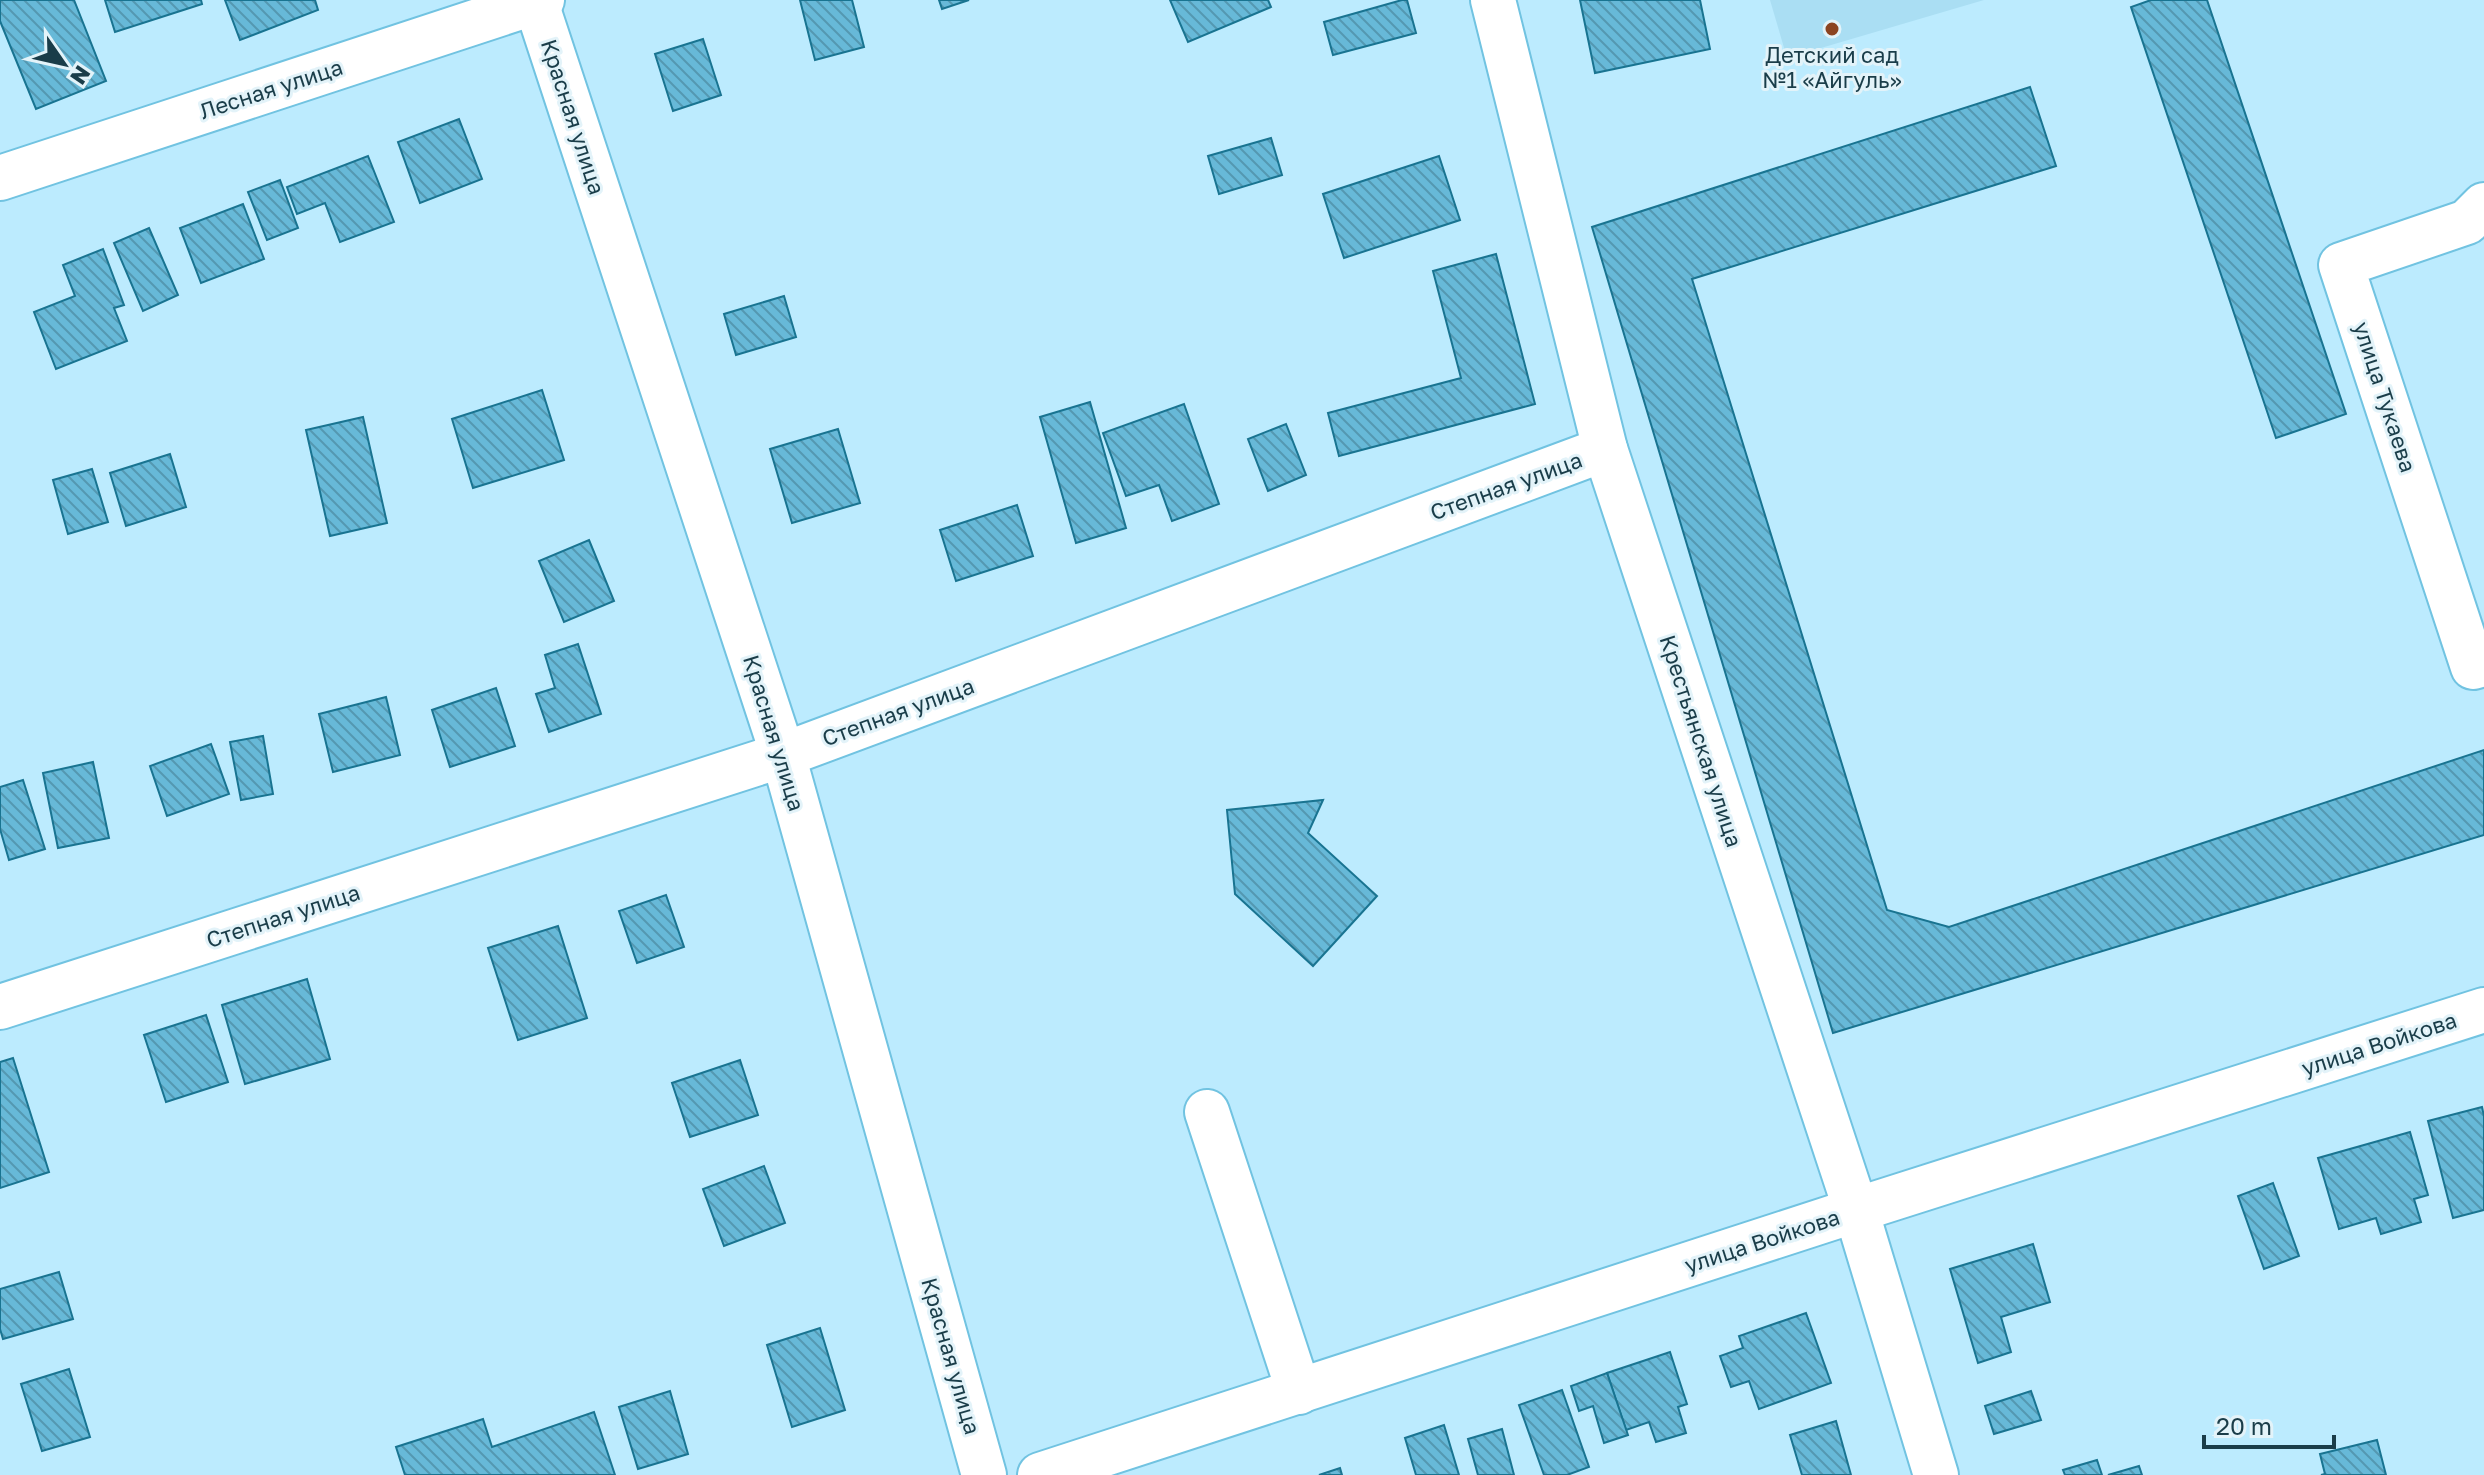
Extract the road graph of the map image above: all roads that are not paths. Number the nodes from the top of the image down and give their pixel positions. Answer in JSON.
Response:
{"nodes":[{"id":1,"x":1493,"y":0,"type":"edge"},
{"id":2,"x":538,"y":1,"type":"edge"},
{"id":3,"x":0,"y":178,"type":"edge"},
{"id":4,"x":2484,"y":205,"type":"edge"},
{"id":5,"x":1605,"y":449,"type":"junction"},
{"id":6,"x":2484,"y":664,"type":"edge"},
{"id":7,"x":783,"y":755,"type":"junction"},
{"id":8,"x":0,"y":1007,"type":"edge"},
{"id":9,"x":2484,"y":1010,"type":"edge"},
{"id":10,"x":1207,"y":1112,"type":"dead end"},
{"id":11,"x":1856,"y":1210,"type":"junction"},
{"id":12,"x":1299,"y":1392,"type":"junction"},
{"id":13,"x":984,"y":1475,"type":"edge"},
{"id":14,"x":1040,"y":1475,"type":"edge"},
{"id":15,"x":1936,"y":1475,"type":"edge"}],
"edges":[{"from":1,"to":5,"type":"street","name":"Крестьянская улица"},
{"from":2,"to":3,"type":"street","name":"Лесная улица"},
{"from":2,"to":7,"type":"street","name":"Красная улица"},
{"from":4,"to":6,"type":"street","name":"улица Тукаева"},
{"from":5,"to":7,"type":"street","name":"Степная улица"},
{"from":5,"to":11,"type":"street","name":"Крестьянская улица"},
{"from":7,"to":8,"type":"street","name":"Степная улица"},
{"from":7,"to":13,"type":"street","name":"Красная улица"},
{"from":9,"to":11,"type":"street","name":"улица Войкова"},
{"from":10,"to":12,"type":"street"},
{"from":11,"to":12,"type":"street","name":"улица Войкова"},
{"from":11,"to":15,"type":"street","name":"Крестьянская улица"},
{"from":12,"to":14,"type":"street","name":"улица Войкова"}]}
